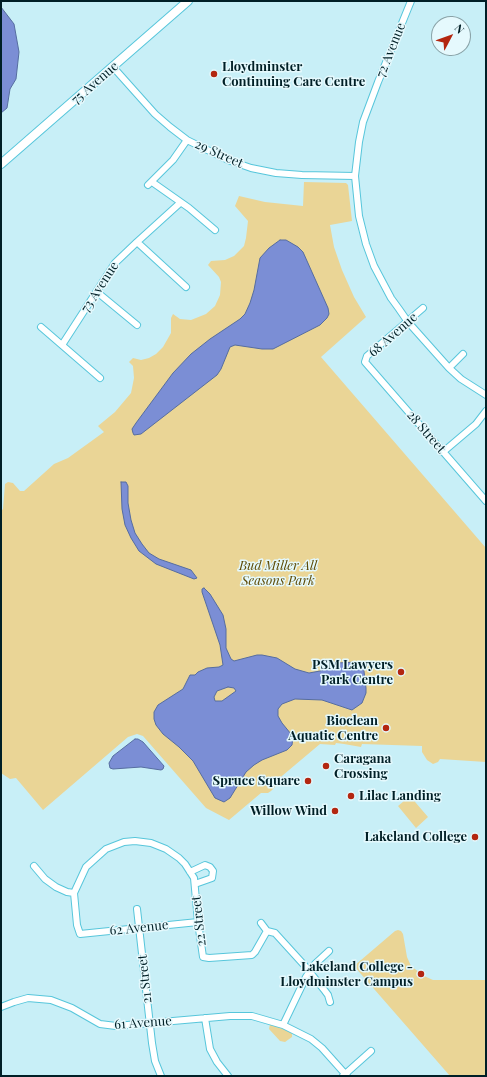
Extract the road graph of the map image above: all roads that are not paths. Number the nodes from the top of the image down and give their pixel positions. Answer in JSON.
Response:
{"nodes":[{"id":1,"x":188,"y":1,"type":"edge"},
{"id":2,"x":410,"y":1,"type":"edge"},
{"id":3,"x":112,"y":67,"type":"junction"},
{"id":4,"x":187,"y":140,"type":"junction"},
{"id":5,"x":1,"y":164,"type":"edge"},
{"id":6,"x":355,"y":176,"type":"junction"},
{"id":7,"x":180,"y":203,"type":"junction"},
{"id":8,"x":215,"y":230,"type":"dead end"},
{"id":9,"x":137,"y":242,"type":"junction"},
{"id":10,"x":186,"y":287,"type":"dead end"},
{"id":11,"x":97,"y":292,"type":"junction"},
{"id":12,"x":423,"y":308,"type":"dead end"},
{"id":13,"x":408,"y":322,"type":"junction"},
{"id":14,"x":137,"y":326,"type":"dead end"},
{"id":15,"x":41,"y":327,"type":"dead end"},
{"id":16,"x":62,"y":345,"type":"junction"},
{"id":17,"x":463,"y":354,"type":"dead end"},
{"id":18,"x":365,"y":362,"type":"joint"},
{"id":19,"x":449,"y":368,"type":"junction"},
{"id":20,"x":100,"y":378,"type":"dead end"},
{"id":21,"x":486,"y":395,"type":"edge"},
{"id":22,"x":486,"y":411,"type":"edge"},
{"id":23,"x":443,"y":452,"type":"junction"},
{"id":24,"x":483,"y":493,"type":"edge"},
{"id":25,"x":486,"y":501,"type":"edge"},
{"id":26,"x":34,"y":866,"type":"dead end"},
{"id":27,"x":190,"y":872,"type":"junction"},
{"id":28,"x":195,"y":884,"type":"junction"},
{"id":29,"x":74,"y":893,"type":"junction"},
{"id":30,"x":137,"y":909,"type":"dead end"},
{"id":31,"x":198,"y":922,"type":"junction"},
{"id":32,"x":261,"y":924,"type":"dead end"},
{"id":33,"x":139,"y":928,"type":"junction"},
{"id":34,"x":267,"y":931,"type":"junction"},
{"id":35,"x":329,"y":951,"type":"dead end"},
{"id":36,"x":309,"y":972,"type":"junction"},
{"id":37,"x":330,"y":1002,"type":"dead end"},
{"id":38,"x":1,"y":1007,"type":"edge"},
{"id":39,"x":205,"y":1018,"type":"junction"},
{"id":40,"x":150,"y":1024,"type":"junction"},
{"id":41,"x":283,"y":1025,"type":"junction"},
{"id":42,"x":371,"y":1052,"type":"dead end"},
{"id":43,"x":345,"y":1075,"type":"edge"},
{"id":44,"x":161,"y":1076,"type":"edge"},
{"id":45,"x":228,"y":1076,"type":"edge"}],
"edges":[{"from":1,"to":3,"type":"main road","name":"75 Avenue"},
{"from":2,"to":6,"type":"street","name":"72 Avenue"},
{"from":3,"to":4,"type":"street","name":"29 Street"},
{"from":3,"to":5,"type":"main road","name":"75 Avenue"},
{"from":4,"to":6,"type":"street","name":"29 Street"},
{"from":4,"to":7,"type":"street"},
{"from":6,"to":13,"type":"street"},
{"from":7,"to":8,"type":"street"},
{"from":7,"to":9,"type":"street","name":"73 Avenue"},
{"from":9,"to":10,"type":"street"},
{"from":9,"to":11,"type":"street","name":"73 Avenue"},
{"from":11,"to":14,"type":"street"},
{"from":11,"to":16,"type":"street","name":"73 Avenue"},
{"from":12,"to":13,"type":"street","name":"68 Avenue"},
{"from":13,"to":18,"type":"street","name":"68 Avenue"},
{"from":13,"to":19,"type":"street"},
{"from":15,"to":16,"type":"street"},
{"from":16,"to":20,"type":"street"},
{"from":17,"to":19,"type":"street"},
{"from":18,"to":23,"type":"street","name":"28 Street"},
{"from":19,"to":21,"type":"street"},
{"from":22,"to":23,"type":"street"},
{"from":23,"to":24,"type":"street","name":"28 Street"},
{"from":24,"to":25,"type":"street","name":"28 Street"},
{"from":26,"to":29,"type":"street"},
{"from":27,"to":28,"type":"street","name":"22 Street"},
{"from":27,"to":28,"type":"street"},
{"from":27,"to":29,"type":"street","name":"22 Street"},
{"from":28,"to":31,"type":"street","name":"22 Street"},
{"from":29,"to":33,"type":"street","name":"62 Avenue"},
{"from":30,"to":33,"type":"street","name":"21 Street"},
{"from":31,"to":33,"type":"street","name":"62 Avenue"},
{"from":31,"to":34,"type":"street","name":"22 Street"},
{"from":32,"to":34,"type":"street"},
{"from":33,"to":40,"type":"street","name":"21 Street"},
{"from":34,"to":36,"type":"street"},
{"from":35,"to":36,"type":"street"},
{"from":36,"to":37,"type":"street"},
{"from":36,"to":41,"type":"street"},
{"from":38,"to":40,"type":"street","name":"61 Avenue"},
{"from":39,"to":40,"type":"street","name":"61 Avenue"},
{"from":39,"to":41,"type":"street","name":"61 Avenue"},
{"from":39,"to":45,"type":"street"},
{"from":40,"to":44,"type":"street","name":"21 Street"},
{"from":41,"to":43,"type":"street","name":"61 Avenue"},
{"from":42,"to":43,"type":"street"}]}
